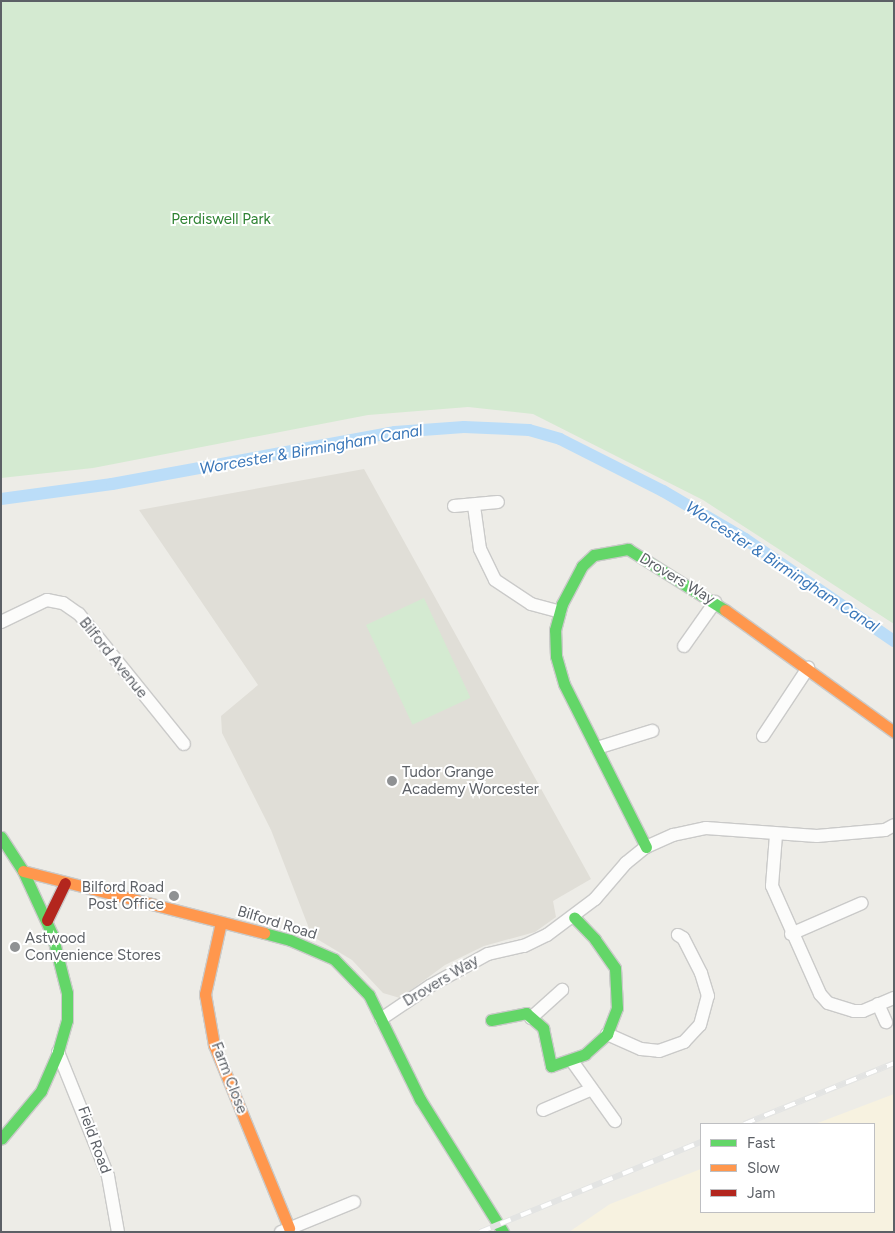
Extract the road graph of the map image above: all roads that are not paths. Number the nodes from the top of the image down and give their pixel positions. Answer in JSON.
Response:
{"nodes":[{"id":1,"x":498,"y":502,"type":"dead end"},
{"id":2,"x":454,"y":506,"type":"dead end"},
{"id":3,"x":474,"y":506,"type":"junction"},
{"id":4,"x":715,"y":602,"type":"junction"},
{"id":5,"x":560,"y":612,"type":"junction"},
{"id":6,"x":1,"y":622,"type":"edge"},
{"id":7,"x":684,"y":646,"type":"dead end"},
{"id":8,"x":808,"y":668,"type":"junction"},
{"id":9,"x":652,"y":731,"type":"dead end"},
{"id":10,"x":894,"y":732,"type":"edge"},
{"id":11,"x":763,"y":736,"type":"dead end"},
{"id":12,"x":184,"y":744,"type":"dead end"},
{"id":13,"x":597,"y":748,"type":"junction"},
{"id":14,"x":894,"y":825,"type":"edge"},
{"id":15,"x":776,"y":835,"type":"junction"},
{"id":16,"x":1,"y":837,"type":"edge"},
{"id":17,"x":646,"y":846,"type":"junction"},
{"id":18,"x":7,"y":859,"type":"edge"},
{"id":19,"x":23,"y":871,"type":"junction"},
{"id":20,"x":64,"y":883,"type":"junction"},
{"id":21,"x":862,"y":903,"type":"dead end"},
{"id":22,"x":574,"y":917,"type":"junction"},
{"id":23,"x":47,"y":920,"type":"junction"},
{"id":24,"x":221,"y":922,"type":"junction"},
{"id":25,"x":678,"y":934,"type":"dead end"},
{"id":26,"x":791,"y":934,"type":"junction"},
{"id":27,"x":562,"y":990,"type":"dead end"},
{"id":28,"x":894,"y":998,"type":"edge"},
{"id":29,"x":878,"y":1004,"type":"junction"},
{"id":30,"x":531,"y":1018,"type":"junction"},
{"id":31,"x":381,"y":1019,"type":"junction"},
{"id":32,"x":491,"y":1020,"type":"dead end"},
{"id":33,"x":886,"y":1022,"type":"dead end"},
{"id":34,"x":607,"y":1034,"type":"junction"},
{"id":35,"x":58,"y":1052,"type":"junction"},
{"id":36,"x":572,"y":1061,"type":"junction"},
{"id":37,"x":590,"y":1090,"type":"junction"},
{"id":38,"x":543,"y":1110,"type":"dead end"},
{"id":39,"x":615,"y":1122,"type":"dead end"},
{"id":40,"x":1,"y":1139,"type":"edge"},
{"id":41,"x":354,"y":1202,"type":"dead end"},
{"id":42,"x":285,"y":1230,"type":"edge"},
{"id":43,"x":118,"y":1232,"type":"edge"},
{"id":44,"x":503,"y":1232,"type":"edge"}],
"edges":[{"from":1,"to":3,"type":"street"},
{"from":2,"to":3,"type":"street"},
{"from":3,"to":5,"type":"street"},
{"from":4,"to":5,"type":"street","name":"Drovers Way"},
{"from":4,"to":7,"type":"street"},
{"from":4,"to":8,"type":"street","name":"Drovers Way"},
{"from":5,"to":13,"type":"street","name":"Drovers Way"},
{"from":6,"to":12,"type":"street","name":"Bilford Avenue"},
{"from":8,"to":10,"type":"street","name":"Drovers Way"},
{"from":8,"to":11,"type":"street"},
{"from":9,"to":13,"type":"street"},
{"from":13,"to":17,"type":"street","name":"Drovers Way"},
{"from":14,"to":15,"type":"street","name":"Drovers Way"},
{"from":15,"to":17,"type":"street","name":"Drovers Way"},
{"from":15,"to":26,"type":"street"},
{"from":16,"to":18,"type":"street"},
{"from":17,"to":22,"type":"street","name":"Drovers Way"},
{"from":18,"to":19,"type":"street"},
{"from":19,"to":20,"type":"street","name":"Bilford Road"},
{"from":19,"to":23,"type":"street"},
{"from":20,"to":23,"type":"street"},
{"from":20,"to":24,"type":"street","name":"Bilford Road"},
{"from":21,"to":26,"type":"street"},
{"from":22,"to":31,"type":"street","name":"Drovers Way"},
{"from":22,"to":34,"type":"street"},
{"from":23,"to":35,"type":"street"},
{"from":24,"to":31,"type":"street","name":"Bilford Road"},
{"from":24,"to":42,"type":"street","name":"Farm Close"},
{"from":25,"to":34,"type":"street"},
{"from":26,"to":29,"type":"street"},
{"from":27,"to":30,"type":"street"},
{"from":28,"to":29,"type":"street"},
{"from":29,"to":33,"type":"street"},
{"from":30,"to":32,"type":"street"},
{"from":30,"to":36,"type":"street"},
{"from":31,"to":44,"type":"street","name":"Bilford Road"},
{"from":34,"to":36,"type":"street"},
{"from":35,"to":40,"type":"street"},
{"from":35,"to":43,"type":"street","name":"Field Road"},
{"from":36,"to":37,"type":"street"},
{"from":37,"to":38,"type":"street"},
{"from":37,"to":39,"type":"street"},
{"from":41,"to":42,"type":"street","name":"Farm Close"}]}
